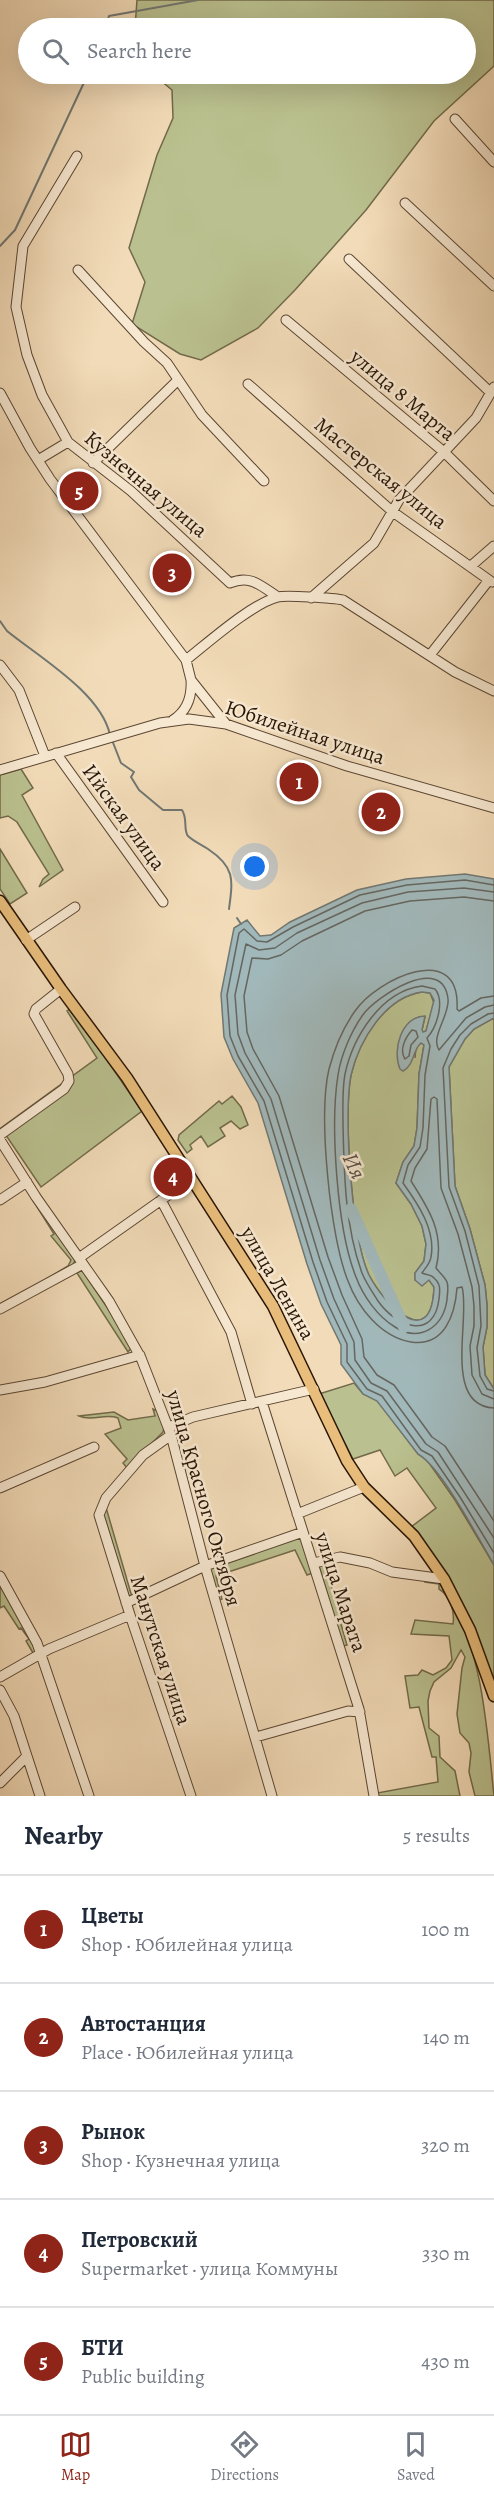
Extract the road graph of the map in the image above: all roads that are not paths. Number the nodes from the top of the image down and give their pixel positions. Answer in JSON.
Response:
{"nodes":[{"id":1,"x":455,"y":119,"type":"dead end"},
{"id":2,"x":77,"y":156,"type":"dead end"},
{"id":3,"x":494,"y":162,"type":"edge"},
{"id":4,"x":405,"y":203,"type":"dead end"},
{"id":5,"x":349,"y":259,"type":"dead end"},
{"id":6,"x":78,"y":270,"type":"dead end"},
{"id":7,"x":494,"y":286,"type":"edge"},
{"id":8,"x":286,"y":320,"type":"dead end"},
{"id":9,"x":177,"y":381,"type":"junction"},
{"id":10,"x":248,"y":384,"type":"dead end"},
{"id":11,"x":492,"y":390,"type":"edge"},
{"id":12,"x":0,"y":393,"type":"edge"},
{"id":13,"x":68,"y":442,"type":"junction"},
{"id":14,"x":444,"y":452,"type":"junction"},
{"id":15,"x":38,"y":460,"type":"junction"},
{"id":16,"x":93,"y":462,"type":"junction"},
{"id":17,"x":264,"y":481,"type":"dead end"},
{"id":18,"x":494,"y":501,"type":"edge"},
{"id":19,"x":393,"y":512,"type":"junction"},
{"id":20,"x":494,"y":546,"type":"edge"},
{"id":21,"x":471,"y":566,"type":"junction"},
{"id":22,"x":492,"y":581,"type":"edge"},
{"id":23,"x":278,"y":597,"type":"junction"},
{"id":24,"x":311,"y":598,"type":"junction"},
{"id":25,"x":430,"y":655,"type":"junction"},
{"id":26,"x":186,"y":660,"type":"junction"},
{"id":27,"x":0,"y":665,"type":"edge"},
{"id":28,"x":192,"y":680,"type":"junction"},
{"id":29,"x":494,"y":691,"type":"edge"},
{"id":30,"x":168,"y":722,"type":"junction"},
{"id":31,"x":226,"y":724,"type":"junction"},
{"id":32,"x":56,"y":753,"type":"junction"},
{"id":33,"x":45,"y":756,"type":"junction"},
{"id":34,"x":0,"y":770,"type":"edge"},
{"id":35,"x":494,"y":808,"type":"edge"},
{"id":36,"x":0,"y":901,"type":"edge"},
{"id":37,"x":163,"y":902,"type":"dead end"},
{"id":38,"x":75,"y":907,"type":"dead end"},
{"id":39,"x":26,"y":939,"type":"junction"},
{"id":40,"x":60,"y":989,"type":"junction"},
{"id":41,"x":0,"y":1135,"type":"edge"},
{"id":42,"x":0,"y":1140,"type":"edge"},
{"id":43,"x":191,"y":1179,"type":"junction"},
{"id":44,"x":27,"y":1182,"type":"junction"},
{"id":45,"x":0,"y":1200,"type":"edge"},
{"id":46,"x":161,"y":1200,"type":"junction"},
{"id":47,"x":81,"y":1261,"type":"junction"},
{"id":48,"x":0,"y":1309,"type":"edge"},
{"id":49,"x":140,"y":1355,"type":"junction"},
{"id":50,"x":314,"y":1389,"type":"junction"},
{"id":51,"x":0,"y":1390,"type":"edge"},
{"id":52,"x":257,"y":1403,"type":"junction"},
{"id":53,"x":170,"y":1431,"type":"junction"},
{"id":54,"x":94,"y":1447,"type":"dead end"},
{"id":55,"x":364,"y":1487,"type":"junction"},
{"id":56,"x":0,"y":1488,"type":"edge"},
{"id":57,"x":297,"y":1514,"type":"junction"},
{"id":58,"x":303,"y":1532,"type":"junction"},
{"id":59,"x":314,"y":1563,"type":"junction"},
{"id":60,"x":205,"y":1566,"type":"junction"},
{"id":61,"x":0,"y":1577,"type":"edge"},
{"id":62,"x":444,"y":1579,"type":"junction"},
{"id":63,"x":126,"y":1603,"type":"junction"},
{"id":64,"x":130,"y":1614,"type":"junction"},
{"id":65,"x":42,"y":1654,"type":"junction"},
{"id":66,"x":0,"y":1677,"type":"edge"},
{"id":67,"x":0,"y":1690,"type":"edge"},
{"id":68,"x":494,"y":1696,"type":"edge"},
{"id":69,"x":360,"y":1712,"type":"junction"},
{"id":70,"x":256,"y":1737,"type":"junction"},
{"id":71,"x":27,"y":1756,"type":"junction"},
{"id":72,"x":0,"y":1784,"type":"edge"},
{"id":73,"x":40,"y":1796,"type":"edge"},
{"id":74,"x":89,"y":1796,"type":"edge"},
{"id":75,"x":191,"y":1796,"type":"edge"},
{"id":76,"x":272,"y":1796,"type":"edge"},
{"id":77,"x":374,"y":1796,"type":"edge"}],
"edges":[{"from":1,"to":3,"type":"street"},
{"from":2,"to":13,"type":"street","name":"Кузнечная улица"},
{"from":4,"to":7,"type":"street"},
{"from":5,"to":11,"type":"street"},
{"from":6,"to":9,"type":"street"},
{"from":8,"to":14,"type":"street","name":"улица 8 Марта"},
{"from":9,"to":16,"type":"street"},
{"from":9,"to":17,"type":"street"},
{"from":10,"to":19,"type":"street","name":"Мастерская улица"},
{"from":11,"to":14,"type":"street"},
{"from":12,"to":15,"type":"street"},
{"from":13,"to":15,"type":"street"},
{"from":13,"to":16,"type":"street","name":"Кузнечная улица"},
{"from":14,"to":18,"type":"street","name":"улица 8 Марта"},
{"from":14,"to":19,"type":"street"},
{"from":15,"to":26,"type":"street"},
{"from":16,"to":23,"type":"street","name":"Кузнечная улица"},
{"from":19,"to":21,"type":"street","name":"Мастерская улица"},
{"from":19,"to":24,"type":"street"},
{"from":20,"to":21,"type":"street"},
{"from":21,"to":22,"type":"street","name":"Мастерская улица"},
{"from":22,"to":25,"type":"street"},
{"from":23,"to":24,"type":"street"},
{"from":23,"to":26,"type":"street"},
{"from":24,"to":25,"type":"street"},
{"from":25,"to":29,"type":"street"},
{"from":26,"to":28,"type":"street"},
{"from":27,"to":33,"type":"street"},
{"from":28,"to":30,"type":"street"},
{"from":28,"to":31,"type":"street"},
{"from":30,"to":31,"type":"street","name":"Юбилейная улица"},
{"from":30,"to":32,"type":"street","name":"Юбилейная улица"},
{"from":31,"to":35,"type":"street","name":"Юбилейная улица"},
{"from":32,"to":33,"type":"street","name":"Юбилейная улица"},
{"from":32,"to":37,"type":"street","name":"Ийская улица"},
{"from":33,"to":34,"type":"street","name":"Юбилейная улица"},
{"from":36,"to":39,"type":"main road","name":"улица Ленина"},
{"from":38,"to":39,"type":"street"},
{"from":39,"to":40,"type":"main road","name":"улица Ленина"},
{"from":40,"to":41,"type":"street"},
{"from":40,"to":43,"type":"main road","name":"улица Ленина"},
{"from":42,"to":44,"type":"street","name":"улица Красного Октября"},
{"from":43,"to":46,"type":"street"},
{"from":43,"to":50,"type":"main road","name":"улица Ленина"},
{"from":44,"to":45,"type":"street"},
{"from":44,"to":47,"type":"street","name":"улица Красного Октября"},
{"from":46,"to":47,"type":"street"},
{"from":46,"to":52,"type":"street","name":"улица Марата"},
{"from":47,"to":48,"type":"street"},
{"from":47,"to":49,"type":"street","name":"улица Красного Октября"},
{"from":49,"to":51,"type":"street"},
{"from":49,"to":53,"type":"street","name":"улица Красного Октября"},
{"from":50,"to":52,"type":"street"},
{"from":50,"to":55,"type":"main road","name":"улица Ленина"},
{"from":52,"to":53,"type":"street"},
{"from":52,"to":57,"type":"street","name":"улица Марата"},
{"from":53,"to":60,"type":"street","name":"улица Красного Октября"},
{"from":53,"to":63,"type":"street","name":"Манутская улица"},
{"from":54,"to":56,"type":"street"},
{"from":55,"to":57,"type":"street"},
{"from":55,"to":62,"type":"main road","name":"улица Ленина"},
{"from":57,"to":58,"type":"street","name":"улица Марата"},
{"from":58,"to":59,"type":"street","name":"улица Марата"},
{"from":58,"to":60,"type":"street"},
{"from":59,"to":62,"type":"street"},
{"from":59,"to":69,"type":"street","name":"улица Марата"},
{"from":60,"to":63,"type":"street"},
{"from":60,"to":70,"type":"street","name":"улица Красного Октября"},
{"from":61,"to":65,"type":"street"},
{"from":62,"to":68,"type":"main road","name":"улица Ленина"},
{"from":63,"to":64,"type":"street","name":"Манутская улица"},
{"from":64,"to":65,"type":"street"},
{"from":64,"to":75,"type":"street","name":"Манутская улица"},
{"from":65,"to":66,"type":"street"},
{"from":65,"to":74,"type":"street"},
{"from":67,"to":71,"type":"street"},
{"from":69,"to":70,"type":"street"},
{"from":69,"to":77,"type":"street","name":"улица Марата"},
{"from":70,"to":76,"type":"street","name":"улица Красного Октября"},
{"from":71,"to":72,"type":"street"},
{"from":71,"to":73,"type":"street"}]}
